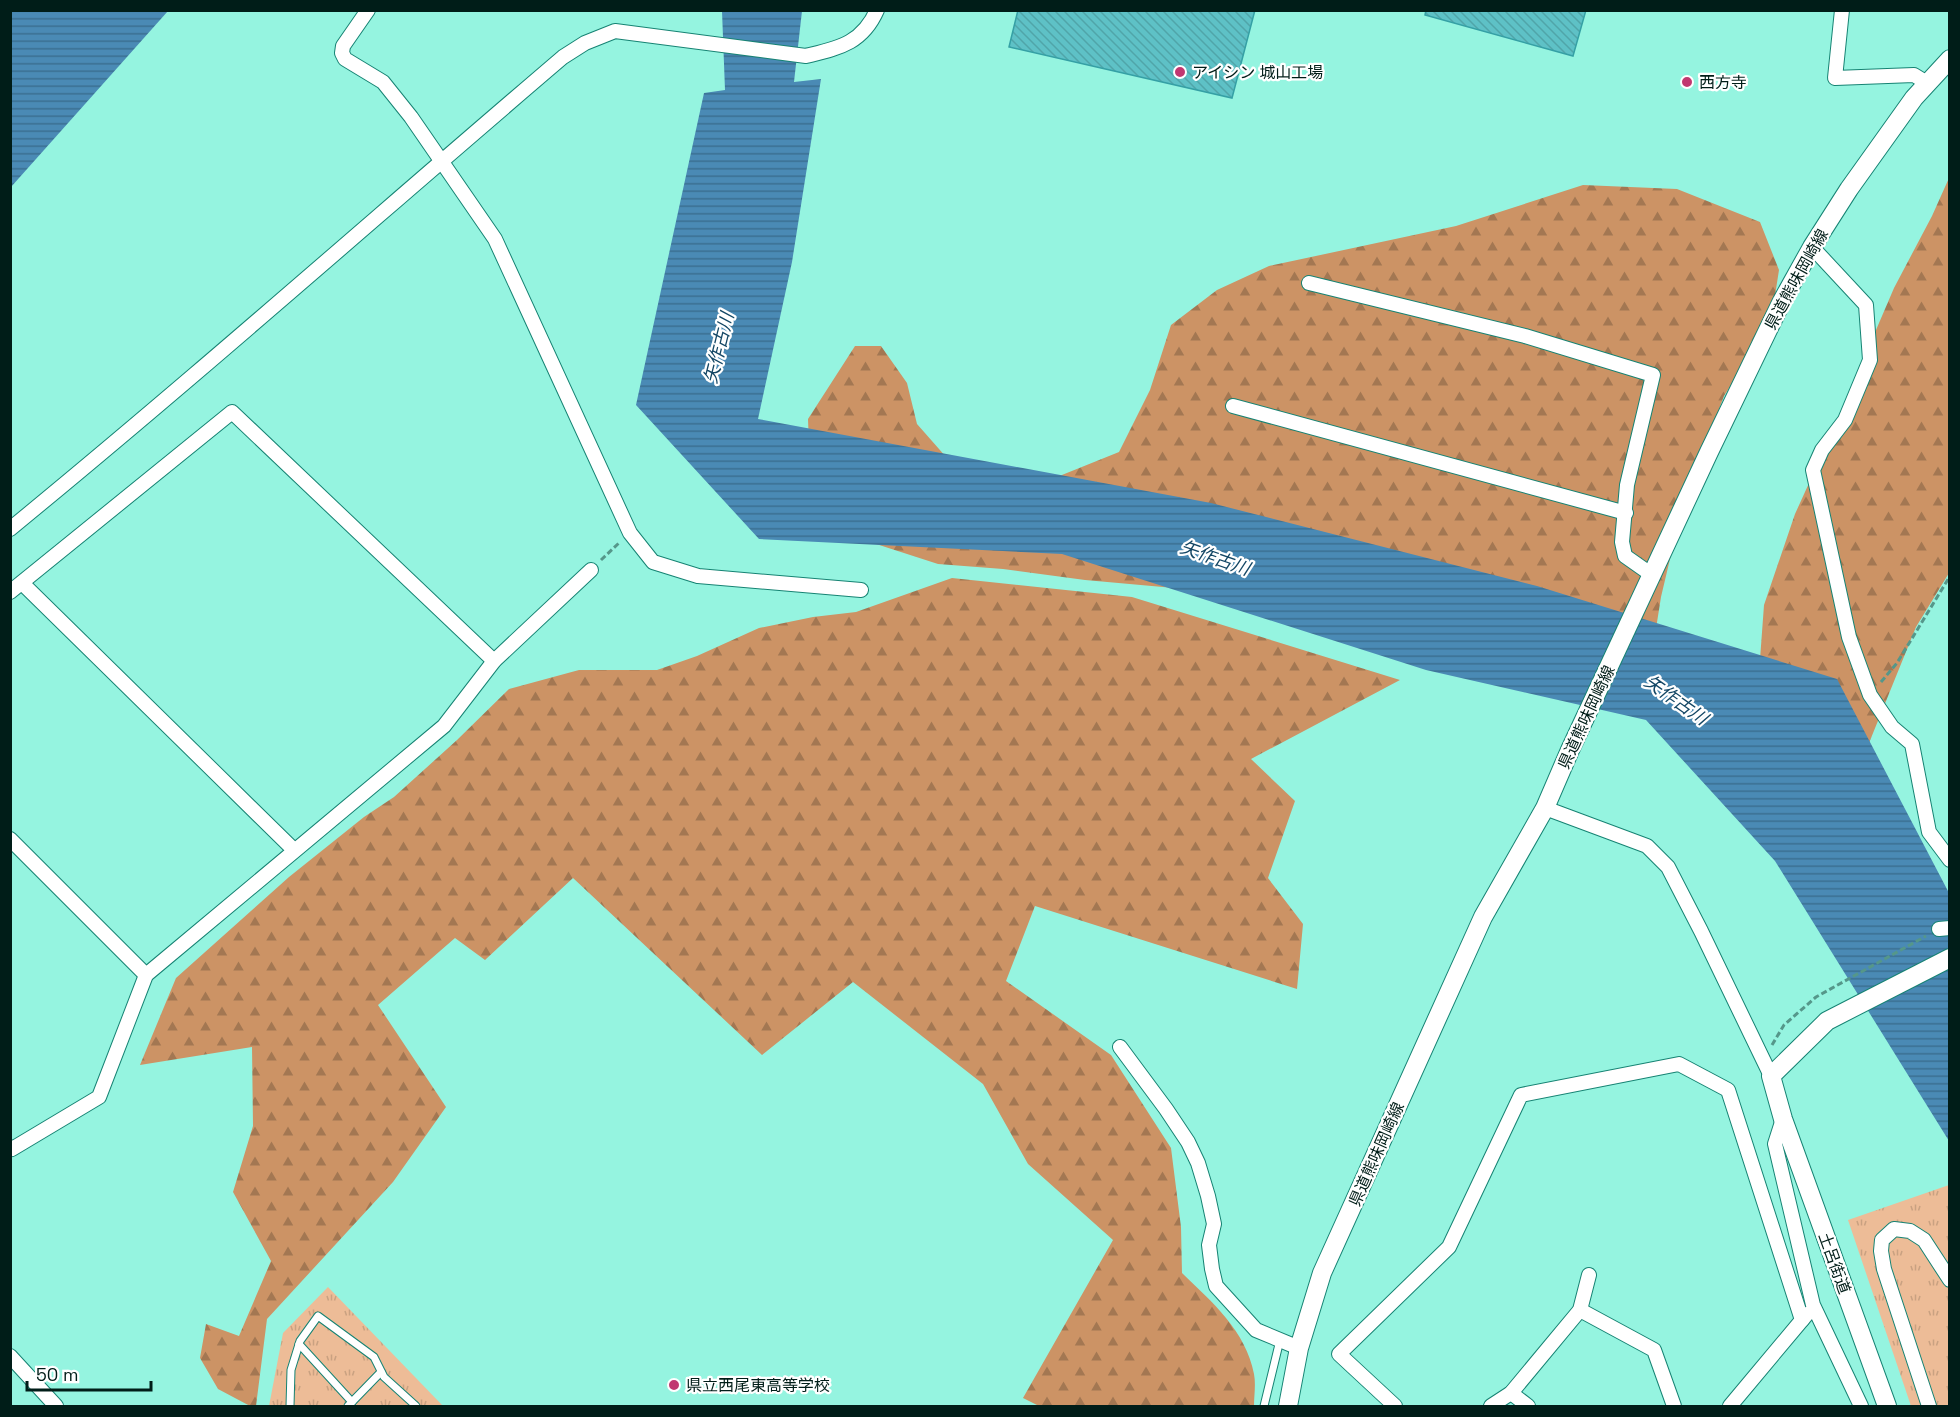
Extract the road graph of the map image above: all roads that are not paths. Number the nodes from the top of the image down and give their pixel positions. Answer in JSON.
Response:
{"nodes":[{"id":1,"x":368,"y":10,"type":"edge"},
{"id":2,"x":877,"y":10,"type":"edge"},
{"id":3,"x":1842,"y":10,"type":"edge"},
{"id":4,"x":1950,"y":59,"type":"edge"},
{"id":5,"x":1927,"y":84,"type":"junction"},
{"id":6,"x":441,"y":161,"type":"junction"},
{"id":7,"x":1812,"y":247,"type":"junction"},
{"id":8,"x":1309,"y":283,"type":"dead end"},
{"id":9,"x":1233,"y":406,"type":"dead end"},
{"id":10,"x":1626,"y":513,"type":"junction"},
{"id":11,"x":10,"y":529,"type":"edge"},
{"id":12,"x":591,"y":570,"type":"road end"},
{"id":13,"x":1652,"y":575,"type":"junction"},
{"id":14,"x":22,"y":583,"type":"junction"},
{"id":15,"x":861,"y":590,"type":"dead end"},
{"id":16,"x":10,"y":592,"type":"edge"},
{"id":17,"x":494,"y":661,"type":"junction"},
{"id":18,"x":1545,"y":808,"type":"junction"},
{"id":19,"x":10,"y":839,"type":"edge"},
{"id":20,"x":294,"y":850,"type":"junction"},
{"id":21,"x":1950,"y":860,"type":"edge"},
{"id":22,"x":1950,"y":958,"type":"edge"},
{"id":23,"x":146,"y":975,"type":"junction"},
{"id":24,"x":1120,"y":1047,"type":"dead end"},
{"id":25,"x":1771,"y":1076,"type":"junction"},
{"id":26,"x":1783,"y":1119,"type":"junction"},
{"id":27,"x":10,"y":1147,"type":"edge"},
{"id":28,"x":1589,"y":1275,"type":"dead end"},
{"id":29,"x":1950,"y":1280,"type":"edge"},
{"id":30,"x":1813,"y":1305,"type":"junction"},
{"id":31,"x":1580,"y":1310,"type":"junction"},
{"id":32,"x":1802,"y":1320,"type":"junction"},
{"id":33,"x":1280,"y":1340,"type":"junction"},
{"id":34,"x":299,"y":1344,"type":"junction"},
{"id":35,"x":1299,"y":1348,"type":"junction"},
{"id":36,"x":10,"y":1356,"type":"edge"},
{"id":37,"x":381,"y":1372,"type":"junction"},
{"id":38,"x":1511,"y":1393,"type":"junction"},
{"id":39,"x":350,"y":1404,"type":"edge"},
{"id":40,"x":56,"y":1407,"type":"edge"},
{"id":41,"x":290,"y":1407,"type":"edge"},
{"id":42,"x":416,"y":1407,"type":"edge"},
{"id":43,"x":1264,"y":1407,"type":"edge"},
{"id":44,"x":1287,"y":1407,"type":"edge"},
{"id":45,"x":1395,"y":1407,"type":"edge"},
{"id":46,"x":1491,"y":1407,"type":"edge"},
{"id":47,"x":1528,"y":1407,"type":"edge"},
{"id":48,"x":1674,"y":1407,"type":"edge"},
{"id":49,"x":1730,"y":1407,"type":"edge"},
{"id":50,"x":1861,"y":1407,"type":"edge"},
{"id":51,"x":1887,"y":1407,"type":"edge"},
{"id":52,"x":1929,"y":1407,"type":"edge"}],
"edges":[{"from":1,"to":6,"type":"street"},
{"from":2,"to":6,"type":"street"},
{"from":3,"to":5,"type":"street"},
{"from":4,"to":5,"type":"main road","name":"県道熊味岡崎線"},
{"from":5,"to":7,"type":"main road","name":"県道熊味岡崎線"},
{"from":6,"to":11,"type":"street"},
{"from":6,"to":15,"type":"street"},
{"from":7,"to":13,"type":"main road","name":"県道熊味岡崎線"},
{"from":7,"to":21,"type":"street"},
{"from":8,"to":10,"type":"street"},
{"from":9,"to":10,"type":"street"},
{"from":10,"to":13,"type":"street"},
{"from":12,"to":17,"type":"street"},
{"from":13,"to":18,"type":"main road","name":"県道熊味岡崎線"},
{"from":14,"to":16,"type":"street"},
{"from":14,"to":17,"type":"street"},
{"from":14,"to":20,"type":"street"},
{"from":17,"to":20,"type":"street"},
{"from":18,"to":25,"type":"street"},
{"from":18,"to":35,"type":"main road","name":"県道熊味岡崎線"},
{"from":19,"to":23,"type":"street"},
{"from":20,"to":23,"type":"street"},
{"from":22,"to":25,"type":"main road"},
{"from":23,"to":27,"type":"street"},
{"from":24,"to":33,"type":"street"},
{"from":25,"to":26,"type":"main road","name":"土呂街道"},
{"from":26,"to":30,"type":"street"},
{"from":26,"to":51,"type":"main road","name":"土呂街道"},
{"from":28,"to":31,"type":"street"},
{"from":29,"to":52,"type":"street"},
{"from":30,"to":32,"type":"street"},
{"from":30,"to":50,"type":"street"},
{"from":31,"to":38,"type":"street"},
{"from":31,"to":48,"type":"street"},
{"from":32,"to":45,"type":"street"},
{"from":32,"to":49,"type":"street"},
{"from":33,"to":35,"type":"street"},
{"from":33,"to":43,"type":"lane"},
{"from":34,"to":37,"type":"lane"},
{"from":34,"to":39,"type":"lane"},
{"from":34,"to":41,"type":"lane"},
{"from":35,"to":44,"type":"main road","name":"県道熊味岡崎線"},
{"from":36,"to":40,"type":"street"},
{"from":37,"to":39,"type":"lane"},
{"from":37,"to":42,"type":"lane"},
{"from":38,"to":46,"type":"street"},
{"from":38,"to":47,"type":"street"}]}
